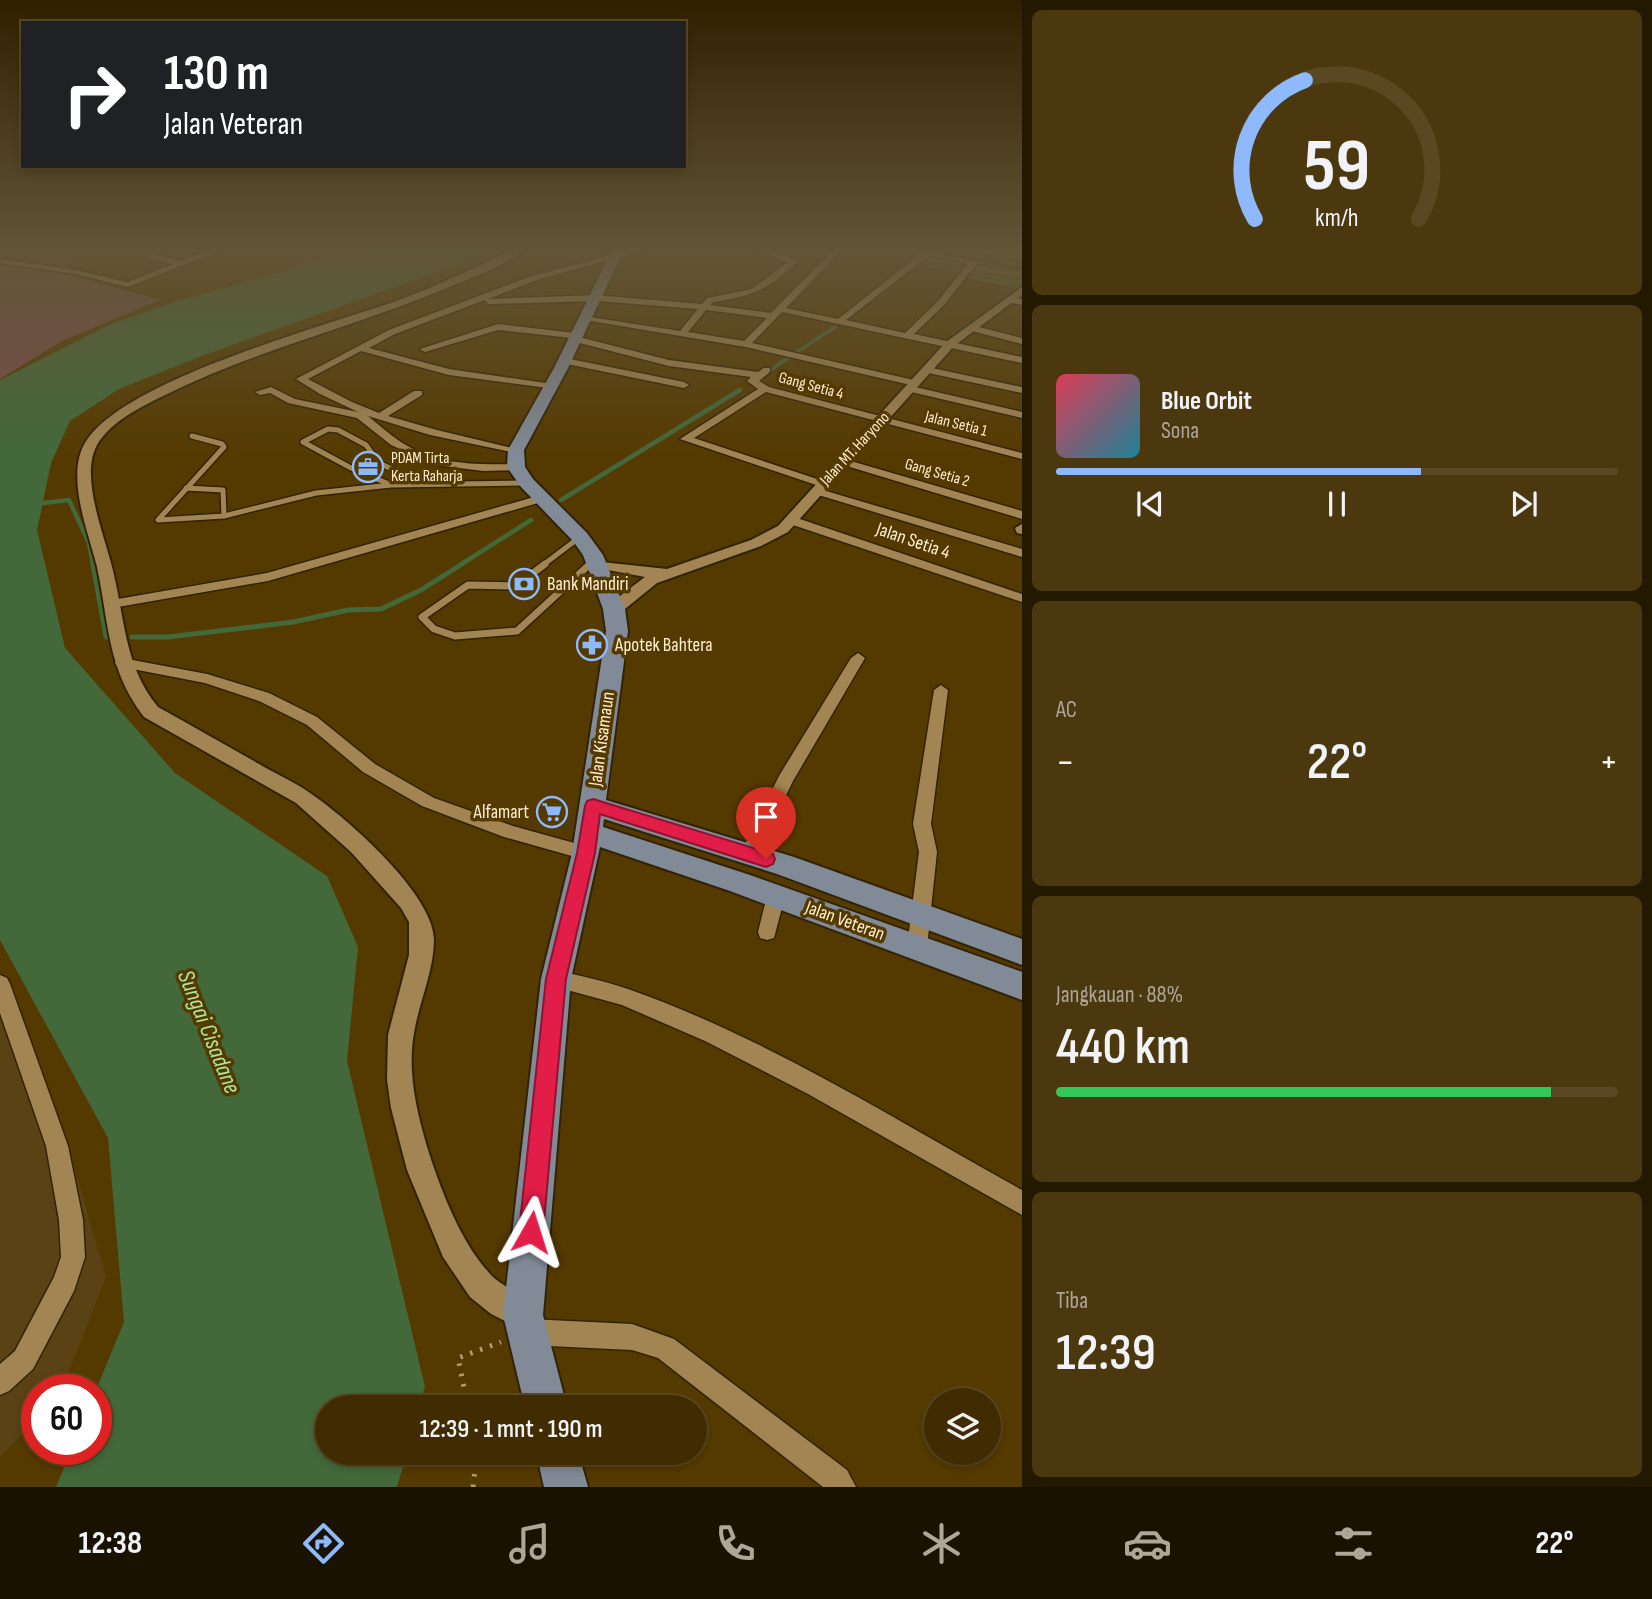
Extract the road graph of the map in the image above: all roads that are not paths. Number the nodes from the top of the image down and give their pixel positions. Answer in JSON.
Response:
{"nodes":[{"id":1,"x":357,"y":317,"type":"edge"},
{"id":2,"x":432,"y":317,"type":"edge"},
{"id":3,"x":696,"y":317,"type":"edge"},
{"id":4,"x":771,"y":317,"type":"edge"},
{"id":5,"x":822,"y":317,"type":"edge"},
{"id":6,"x":845,"y":317,"type":"edge"},
{"id":7,"x":926,"y":317,"type":"edge"},
{"id":8,"x":987,"y":317,"type":"edge"},
{"id":9,"x":583,"y":319,"type":"joint"},
{"id":10,"x":840,"y":321,"type":"junction"},
{"id":11,"x":971,"y":328,"type":"junction"},
{"id":12,"x":683,"y":333,"type":"junction"},
{"id":13,"x":907,"y":336,"type":"junction"},
{"id":14,"x":575,"y":337,"type":"junction"},
{"id":15,"x":1022,"y":341,"type":"edge"},
{"id":16,"x":746,"y":344,"type":"junction"},
{"id":17,"x":950,"y":344,"type":"junction"},
{"id":18,"x":359,"y":348,"type":"junction"},
{"id":19,"x":425,"y":349,"type":"dead end"},
{"id":20,"x":1022,"y":360,"type":"edge"},
{"id":21,"x":565,"y":361,"type":"junction"},
{"id":22,"x":927,"y":370,"type":"junction"},
{"id":23,"x":684,"y":385,"type":"dead end"},
{"id":24,"x":913,"y":386,"type":"junction"},
{"id":25,"x":552,"y":387,"type":"junction"},
{"id":26,"x":765,"y":390,"type":"junction"},
{"id":27,"x":1022,"y":390,"type":"edge"},
{"id":28,"x":260,"y":391,"type":"dead end"},
{"id":29,"x":418,"y":393,"type":"dead end"},
{"id":30,"x":364,"y":414,"type":"junction"},
{"id":31,"x":1022,"y":415,"type":"edge"},
{"id":32,"x":381,"y":416,"type":"junction"},
{"id":33,"x":882,"y":422,"type":"junction"},
{"id":34,"x":192,"y":436,"type":"dead end"},
{"id":35,"x":1022,"y":456,"type":"edge"},
{"id":36,"x":516,"y":458,"type":"junction"},
{"id":37,"x":844,"y":462,"type":"junction"},
{"id":38,"x":527,"y":483,"type":"junction"},
{"id":39,"x":424,"y":484,"type":"junction"},
{"id":40,"x":391,"y":485,"type":"junction"},
{"id":41,"x":819,"y":487,"type":"junction"},
{"id":42,"x":186,"y":488,"type":"junction"},
{"id":43,"x":541,"y":499,"type":"junction"},
{"id":44,"x":1022,"y":515,"type":"edge"},
{"id":45,"x":225,"y":516,"type":"junction"},
{"id":46,"x":791,"y":520,"type":"junction"},
{"id":47,"x":580,"y":537,"type":"junction"},
{"id":48,"x":1022,"y":553,"type":"edge"},
{"id":49,"x":596,"y":561,"type":"junction"},
{"id":50,"x":668,"y":573,"type":"junction"},
{"id":51,"x":1022,"y":598,"type":"edge"},
{"id":52,"x":112,"y":604,"type":"junction"},
{"id":53,"x":614,"y":610,"type":"junction"},
{"id":54,"x":858,"y":657,"type":"dead end"},
{"id":55,"x":122,"y":663,"type":"junction"},
{"id":56,"x":941,"y":690,"type":"dead end"},
{"id":57,"x":589,"y":830,"type":"junction"},
{"id":58,"x":749,"y":854,"type":"junction"},
{"id":59,"x":776,"y":896,"type":"junction"},
{"id":60,"x":920,"y":915,"type":"junction"},
{"id":61,"x":767,"y":932,"type":"dead end"},
{"id":62,"x":917,"y":947,"type":"junction"},
{"id":63,"x":1022,"y":952,"type":"edge"},
{"id":64,"x":556,"y":979,"type":"junction"},
{"id":65,"x":0,"y":984,"type":"edge"},
{"id":66,"x":1022,"y":986,"type":"edge"},
{"id":67,"x":1022,"y":1203,"type":"edge"},
{"id":68,"x":525,"y":1323,"type":"junction"},
{"id":69,"x":0,"y":1382,"type":"edge"},
{"id":70,"x":543,"y":1395,"type":"edge"},
{"id":71,"x":560,"y":1465,"type":"edge"},
{"id":72,"x":565,"y":1487,"type":"edge"},
{"id":73,"x":842,"y":1487,"type":"edge"}],
"edges":[{"from":1,"to":52,"type":"street"},
{"from":2,"to":18,"type":"street"},
{"from":3,"to":12,"type":"street"},
{"from":4,"to":16,"type":"street"},
{"from":5,"to":10,"type":"street"},
{"from":6,"to":10,"type":"street"},
{"from":7,"to":13,"type":"street"},
{"from":8,"to":11,"type":"street","name":"Jalan MT. Haryono"},
{"from":9,"to":12,"type":"street"},
{"from":9,"to":14,"type":"main road"},
{"from":10,"to":13,"type":"street"},
{"from":11,"to":15,"type":"street"},
{"from":11,"to":17,"type":"street","name":"Jalan MT. Haryono"},
{"from":12,"to":16,"type":"street"},
{"from":13,"to":17,"type":"street"},
{"from":14,"to":19,"type":"street"},
{"from":14,"to":21,"type":"main road"},
{"from":14,"to":26,"type":"street","name":"Gang Setia 4"},
{"from":16,"to":24,"type":"street"},
{"from":17,"to":20,"type":"street"},
{"from":17,"to":22,"type":"street","name":"Jalan MT. Haryono"},
{"from":18,"to":25,"type":"street"},
{"from":18,"to":30,"type":"street"},
{"from":21,"to":23,"type":"street"},
{"from":21,"to":25,"type":"main road"},
{"from":22,"to":24,"type":"street","name":"Jalan MT. Haryono"},
{"from":22,"to":27,"type":"street"},
{"from":24,"to":31,"type":"street"},
{"from":24,"to":33,"type":"street","name":"Jalan MT. Haryono"},
{"from":25,"to":36,"type":"main road"},
{"from":26,"to":33,"type":"street","name":"Gang Setia 4"},
{"from":26,"to":41,"type":"street"},
{"from":28,"to":30,"type":"street"},
{"from":29,"to":32,"type":"street"},
{"from":30,"to":32,"type":"street"},
{"from":30,"to":36,"type":"street"},
{"from":32,"to":36,"type":"street"},
{"from":33,"to":35,"type":"street","name":"Jalan Setia 1"},
{"from":33,"to":37,"type":"street","name":"Jalan MT. Haryono"},
{"from":34,"to":42,"type":"lane"},
{"from":36,"to":38,"type":"main road","name":"Jalan Kisamaun"},
{"from":37,"to":41,"type":"street","name":"Jalan MT. Haryono"},
{"from":37,"to":44,"type":"street","name":"Gang Setia 2"},
{"from":38,"to":39,"type":"lane"},
{"from":38,"to":43,"type":"main road","name":"Jalan Kisamaun"},
{"from":39,"to":40,"type":"lane"},
{"from":39,"to":40,"type":"lane"},
{"from":40,"to":45,"type":"lane"},
{"from":41,"to":46,"type":"street","name":"Jalan MT. Haryono"},
{"from":41,"to":48,"type":"street"},
{"from":42,"to":45,"type":"lane"},
{"from":42,"to":45,"type":"lane"},
{"from":43,"to":47,"type":"main road","name":"Jalan Kisamaun"},
{"from":43,"to":52,"type":"street"},
{"from":46,"to":50,"type":"street","name":"Jalan MT. Haryono"},
{"from":46,"to":51,"type":"street","name":"Jalan Setia 4"},
{"from":47,"to":49,"type":"main road","name":"Jalan Kisamaun"},
{"from":47,"to":49,"type":"lane"},
{"from":49,"to":50,"type":"street","name":"Jalan MT. Haryono"},
{"from":49,"to":53,"type":"main road","name":"Jalan Kisamaun"},
{"from":50,"to":53,"type":"street","name":"Jalan MT. Haryono"},
{"from":52,"to":55,"type":"street"},
{"from":53,"to":57,"type":"main road","name":"Jalan Kisamaun"},
{"from":54,"to":58,"type":"street"},
{"from":55,"to":57,"type":"street"},
{"from":55,"to":68,"type":"street"},
{"from":56,"to":60,"type":"street"},
{"from":57,"to":58,"type":"main road","name":"Jalan Veteran"},
{"from":57,"to":59,"type":"main road","name":"Jalan Veteran"},
{"from":57,"to":64,"type":"main road","name":"Jalan Kisamaun"},
{"from":58,"to":60,"type":"main road","name":"Jalan Veteran"},
{"from":59,"to":61,"type":"street"},
{"from":59,"to":62,"type":"main road","name":"Jalan Veteran"},
{"from":60,"to":62,"type":"street"},
{"from":60,"to":63,"type":"main road","name":"Jalan Veteran"},
{"from":62,"to":66,"type":"main road","name":"Jalan Veteran"},
{"from":64,"to":67,"type":"street"},
{"from":64,"to":68,"type":"main road","name":"Jalan Kisamaun"},
{"from":65,"to":69,"type":"street"},
{"from":68,"to":70,"type":"main road","name":"Jalan Kisamaun"},
{"from":68,"to":73,"type":"street"},
{"from":71,"to":72,"type":"main road"}]}
